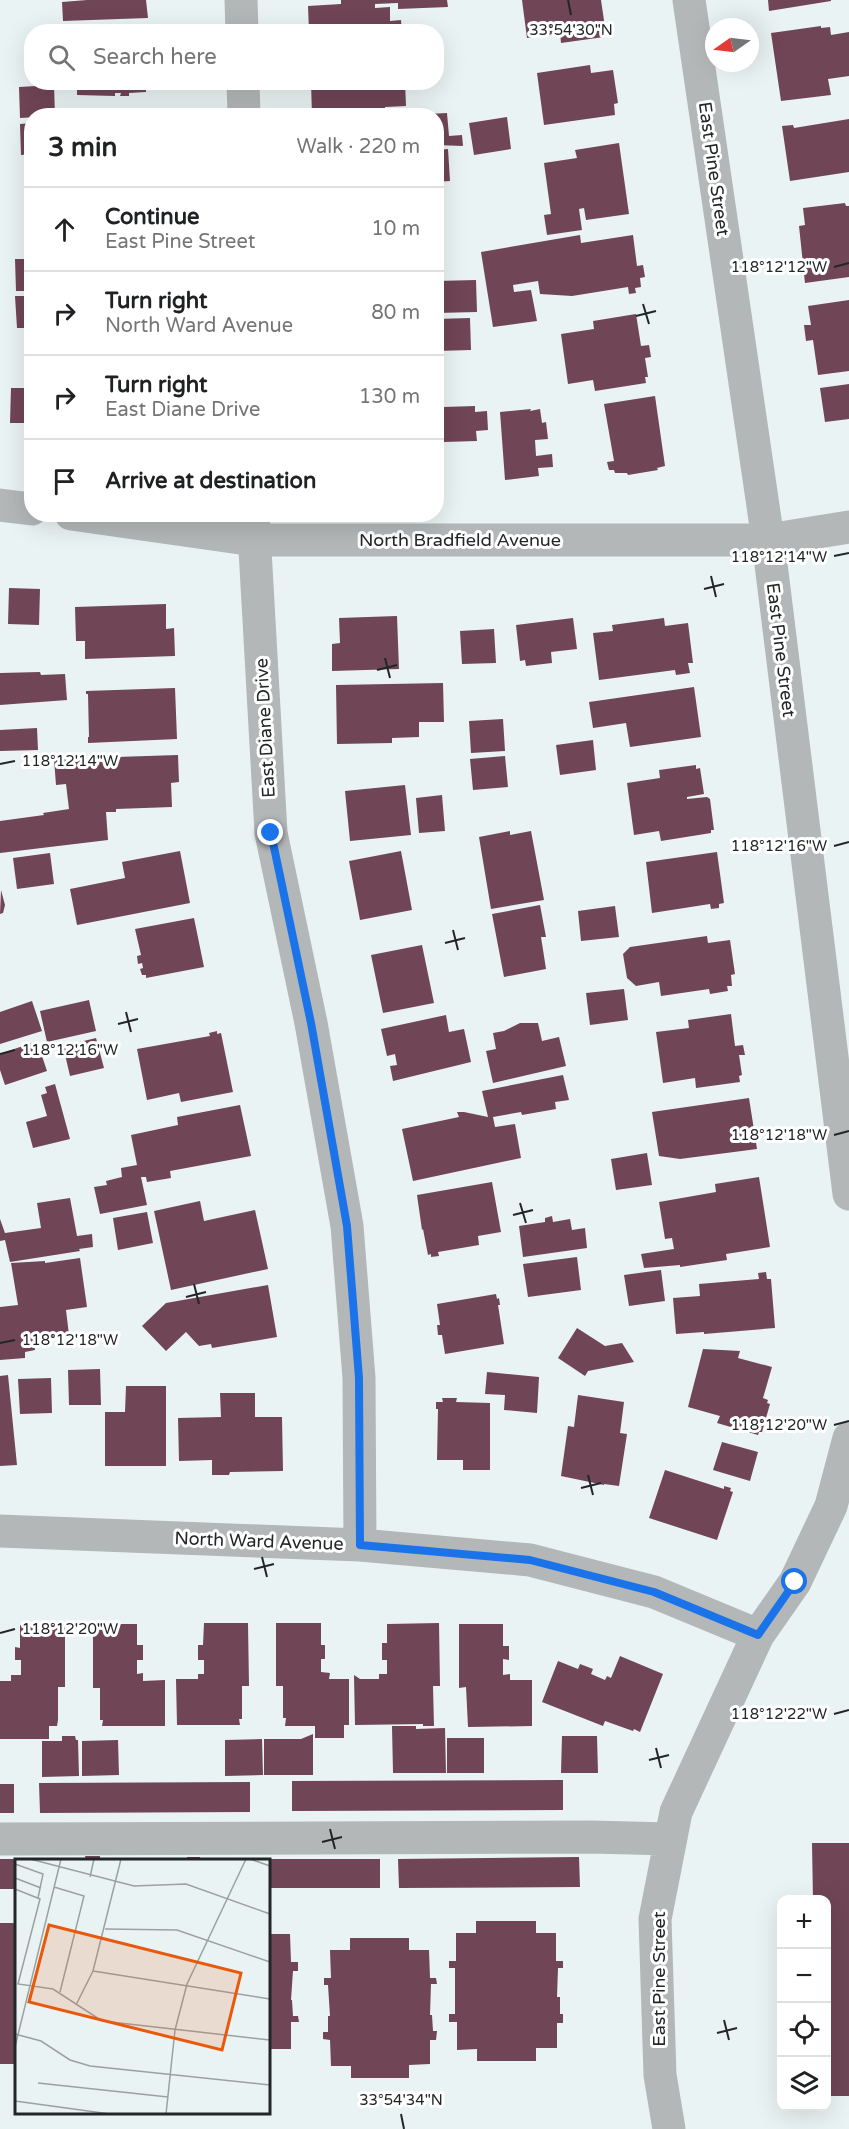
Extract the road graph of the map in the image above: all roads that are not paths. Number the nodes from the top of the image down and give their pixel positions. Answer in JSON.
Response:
{"nodes":[{"id":1,"x":241,"y":0,"type":"edge"},
{"id":2,"x":689,"y":0,"type":"edge"},
{"id":3,"x":242,"y":24,"type":"edge"},
{"id":4,"x":243,"y":90,"type":"edge"},
{"id":5,"x":244,"y":108,"type":"edge"},
{"id":6,"x":0,"y":505,"type":"edge"},
{"id":7,"x":24,"y":508,"type":"edge"},
{"id":8,"x":184,"y":522,"type":"edge"},
{"id":9,"x":254,"y":527,"type":"edge"},
{"id":10,"x":849,"y":527,"type":"edge"},
{"id":11,"x":768,"y":540,"type":"junction"},
{"id":12,"x":849,"y":1194,"type":"edge"},
{"id":13,"x":849,"y":1438,"type":"edge"},
{"id":14,"x":0,"y":1531,"type":"edge"},
{"id":15,"x":360,"y":1545,"type":"junction"},
{"id":16,"x":758,"y":1635,"type":"junction"},
{"id":17,"x":0,"y":1839,"type":"edge"},
{"id":18,"x":670,"y":1839,"type":"junction"},
{"id":19,"x":669,"y":2129,"type":"edge"}],
"edges":[{"from":1,"to":3,"type":"street"},
{"from":2,"to":11,"type":"street","name":"East Pine Street"},
{"from":4,"to":5,"type":"street"},
{"from":6,"to":7,"type":"street"},
{"from":8,"to":9,"type":"street","name":"North Bradfield Avenue"},
{"from":9,"to":11,"type":"street","name":"North Bradfield Avenue"},
{"from":9,"to":15,"type":"street","name":"East Diane Drive"},
{"from":10,"to":11,"type":"street","name":"North Bradfield Avenue"},
{"from":11,"to":12,"type":"street","name":"East Pine Street"},
{"from":13,"to":16,"type":"street","name":"East Pine Street"},
{"from":14,"to":15,"type":"street","name":"North Ward Avenue"},
{"from":15,"to":16,"type":"street","name":"North Ward Avenue"},
{"from":16,"to":18,"type":"street","name":"East Pine Street"},
{"from":17,"to":18,"type":"street"},
{"from":18,"to":19,"type":"street","name":"East Pine Street"}]}
